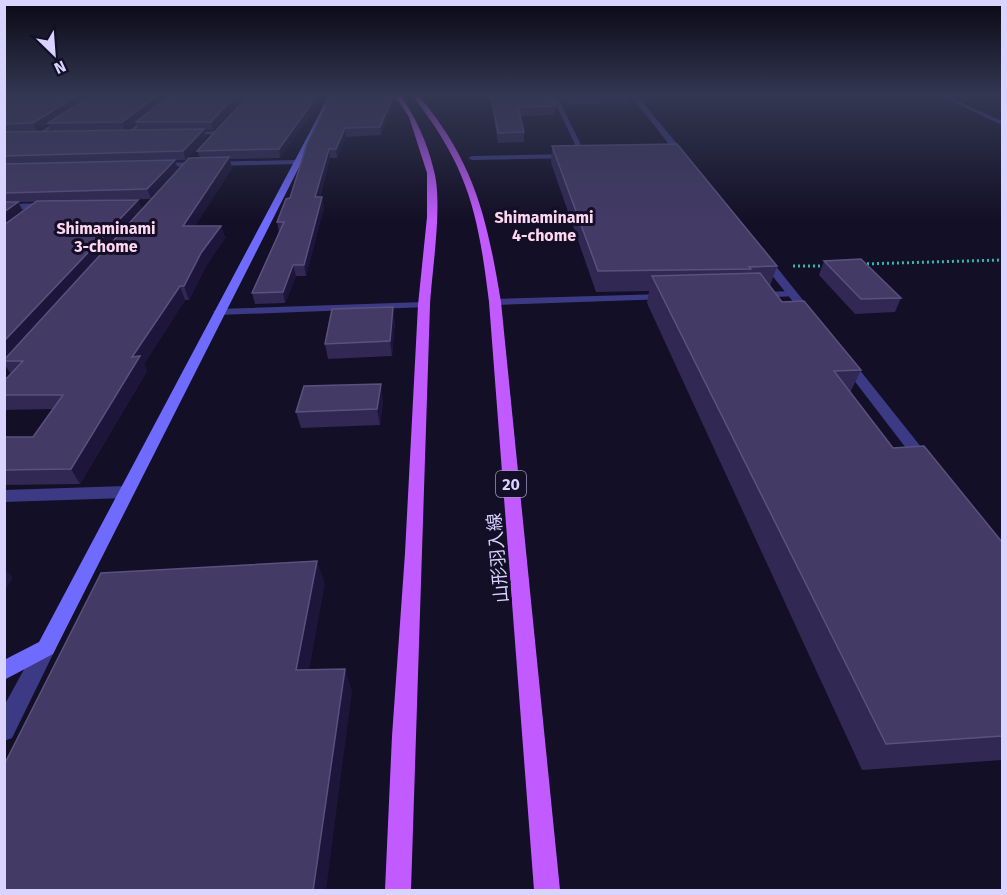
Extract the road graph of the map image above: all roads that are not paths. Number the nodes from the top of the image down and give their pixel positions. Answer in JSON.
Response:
{"nodes":[{"id":1,"x":213,"y":138,"type":"edge"},
{"id":2,"x":309,"y":138,"type":"edge"},
{"id":3,"x":419,"y":138,"type":"edge"},
{"id":4,"x":445,"y":138,"type":"edge"},
{"id":5,"x":575,"y":138,"type":"edge"},
{"id":6,"x":668,"y":138,"type":"edge"},
{"id":7,"x":210,"y":141,"type":"edge"},
{"id":8,"x":681,"y":153,"type":"junction"},
{"id":9,"x":670,"y":154,"type":"edge"},
{"id":10,"x":583,"y":155,"type":"junction"},
{"id":11,"x":594,"y":155,"type":"edge"},
{"id":12,"x":472,"y":158,"type":"dead end"},
{"id":13,"x":296,"y":162,"type":"junction"},
{"id":14,"x":142,"y":166,"type":"edge"},
{"id":15,"x":695,"y":171,"type":"edge"},
{"id":16,"x":39,"y":206,"type":"junction"},
{"id":17,"x":62,"y":206,"type":"edge"},
{"id":18,"x":4,"y":207,"type":"edge"},
{"id":19,"x":22,"y":221,"type":"edge"},
{"id":20,"x":757,"y":250,"type":"edge"},
{"id":21,"x":792,"y":294,"type":"junction"},
{"id":22,"x":745,"y":295,"type":"edge"},
{"id":23,"x":674,"y":297,"type":"edge"},
{"id":24,"x":495,"y":302,"type":"junction"},
{"id":25,"x":424,"y":305,"type":"junction"},
{"id":26,"x":218,"y":312,"type":"junction"},
{"id":27,"x":821,"y":331,"type":"edge"},
{"id":28,"x":836,"y":349,"type":"edge"},
{"id":29,"x":930,"y":468,"type":"edge"},
{"id":30,"x":126,"y":492,"type":"junction"},
{"id":31,"x":4,"y":496,"type":"edge"},
{"id":32,"x":46,"y":648,"type":"junction"},
{"id":33,"x":4,"y":671,"type":"edge"},
{"id":34,"x":4,"y":730,"type":"edge"},
{"id":35,"x":398,"y":891,"type":"edge"},
{"id":36,"x":547,"y":891,"type":"edge"}],
"edges":[{"from":1,"to":7,"type":"street"},
{"from":2,"to":13,"type":"street"},
{"from":3,"to":25,"type":"main road"},
{"from":4,"to":24,"type":"main road","name":"山形羽入線","number":"20"},
{"from":5,"to":10,"type":"lane"},
{"from":6,"to":8,"type":"street"},
{"from":8,"to":9,"type":"lane"},
{"from":8,"to":15,"type":"street"},
{"from":10,"to":11,"type":"lane"},
{"from":10,"to":12,"type":"street"},
{"from":13,"to":14,"type":"street"},
{"from":13,"to":26,"type":"street"},
{"from":16,"to":17,"type":"street"},
{"from":16,"to":18,"type":"street"},
{"from":16,"to":19,"type":"street"},
{"from":20,"to":21,"type":"street"},
{"from":21,"to":22,"type":"lane"},
{"from":21,"to":27,"type":"street"},
{"from":23,"to":24,"type":"lane"},
{"from":24,"to":36,"type":"main road","name":"山形羽入線","number":"20"},
{"from":25,"to":26,"type":"lane"},
{"from":25,"to":35,"type":"main road"},
{"from":26,"to":30,"type":"street"},
{"from":28,"to":29,"type":"street"},
{"from":30,"to":31,"type":"street"},
{"from":30,"to":32,"type":"street"},
{"from":32,"to":33,"type":"street"},
{"from":32,"to":34,"type":"street"}]}
